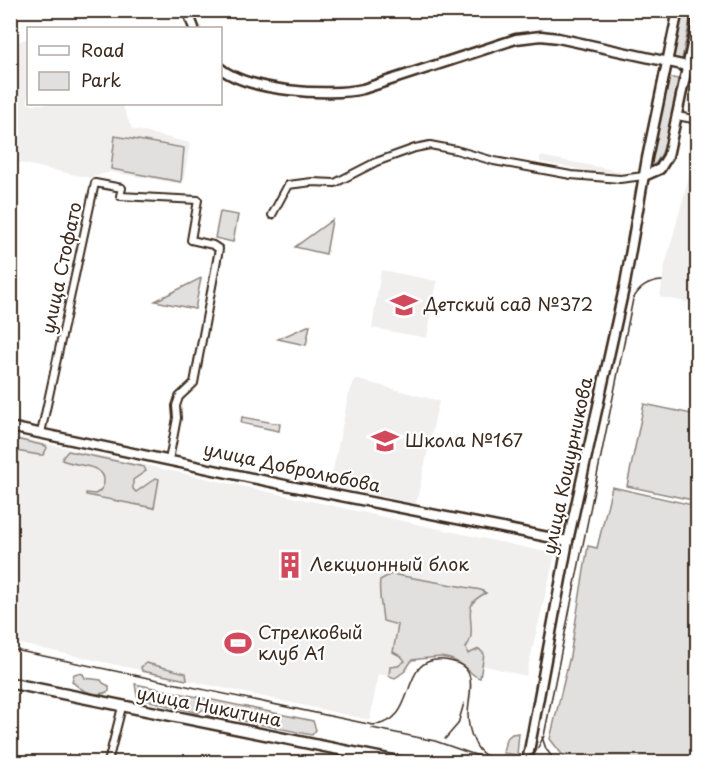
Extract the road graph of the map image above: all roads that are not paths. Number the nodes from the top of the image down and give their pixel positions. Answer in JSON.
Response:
{"nodes":[{"id":1,"x":187,"y":10,"type":"edge"},
{"id":2,"x":678,"y":10,"type":"edge"},
{"id":3,"x":698,"y":16,"type":"edge"},
{"id":4,"x":194,"y":27,"type":"edge"},
{"id":5,"x":667,"y":63,"type":"junction"},
{"id":6,"x":687,"y":66,"type":"junction"},
{"id":7,"x":222,"y":69,"type":"edge"},
{"id":8,"x":677,"y":116,"type":"junction"},
{"id":9,"x":698,"y":120,"type":"edge"},
{"id":10,"x":644,"y":176,"type":"junction"},
{"id":11,"x":272,"y":214,"type":"dead end"},
{"id":12,"x":10,"y":427,"type":"edge"},
{"id":13,"x":41,"y":433,"type":"junction"},
{"id":14,"x":169,"y":460,"type":"junction"},
{"id":15,"x":568,"y":541,"type":"junction"},
{"id":16,"x":10,"y":683,"type":"edge"},
{"id":17,"x":122,"y":707,"type":"junction"},
{"id":18,"x":108,"y":762,"type":"edge"},
{"id":19,"x":401,"y":762,"type":"edge"},
{"id":20,"x":527,"y":762,"type":"edge"}],
"edges":[{"from":1,"to":4,"type":"street"},
{"from":2,"to":5,"type":"street","name":"улица Кошурникова"},
{"from":3,"to":6,"type":"street"},
{"from":5,"to":6,"type":"street"},
{"from":5,"to":7,"type":"street"},
{"from":5,"to":10,"type":"street","name":"улица Кошурникова"},
{"from":6,"to":8,"type":"street"},
{"from":8,"to":9,"type":"street"},
{"from":8,"to":10,"type":"street"},
{"from":10,"to":11,"type":"street"},
{"from":10,"to":15,"type":"street","name":"улица Кошурникова"},
{"from":12,"to":13,"type":"street","name":"улица Добролюбова"},
{"from":13,"to":14,"type":"street","name":"улица Добролюбова"},
{"from":13,"to":14,"type":"street","name":"улица Стофато"},
{"from":14,"to":15,"type":"street","name":"улица Добролюбова"},
{"from":15,"to":20,"type":"street","name":"улица Кошурникова"},
{"from":16,"to":17,"type":"main road","name":"улица Никитина"},
{"from":17,"to":18,"type":"street"},
{"from":17,"to":19,"type":"main road","name":"улица Никитина"}]}
